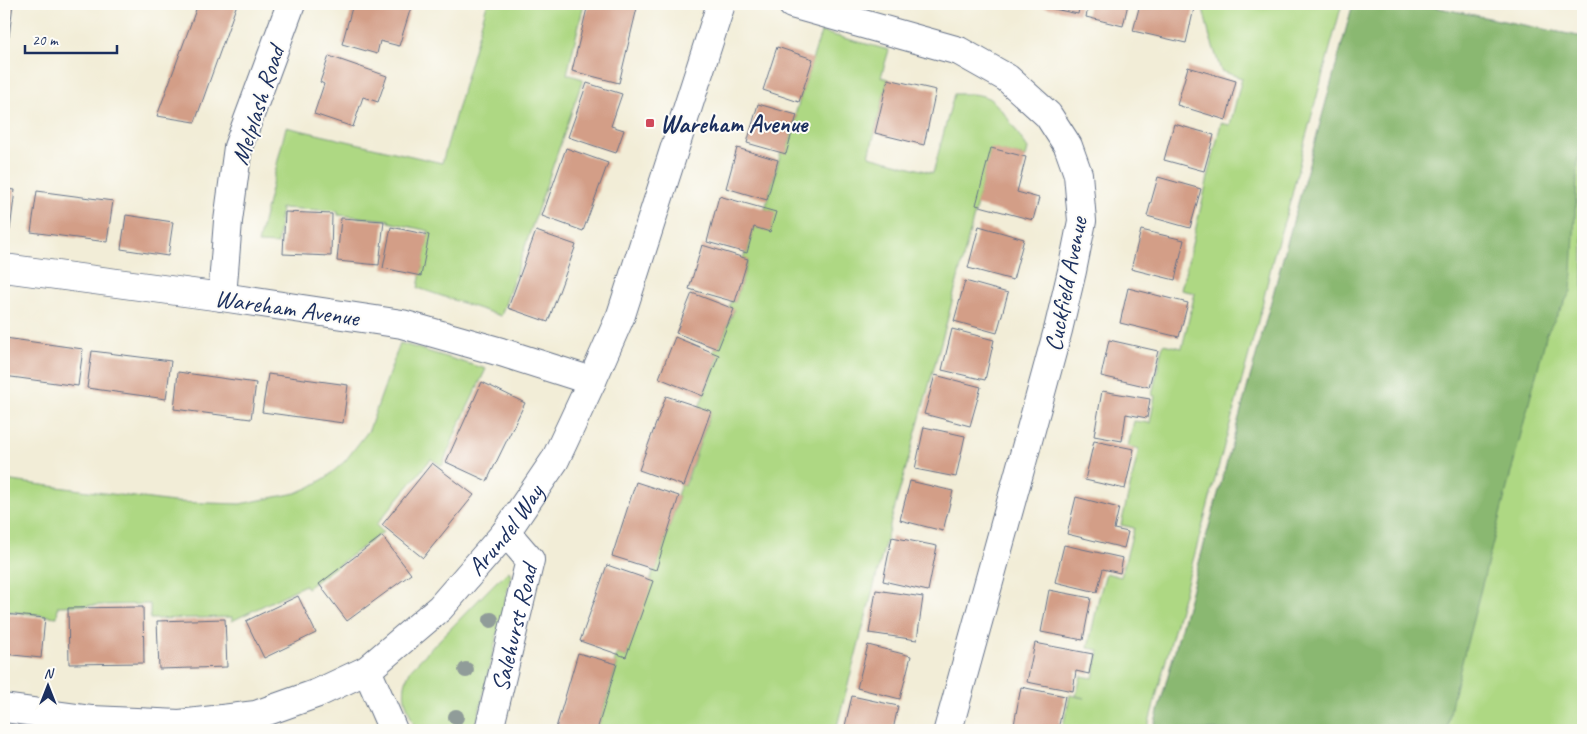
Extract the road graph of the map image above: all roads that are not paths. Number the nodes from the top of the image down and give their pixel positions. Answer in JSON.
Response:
{"nodes":[{"id":1,"x":291,"y":4,"type":"edge"},
{"id":2,"x":722,"y":4,"type":"edge"},
{"id":3,"x":792,"y":4,"type":"edge"},
{"id":4,"x":4,"y":268,"type":"edge"},
{"id":5,"x":222,"y":297,"type":"junction"},
{"id":6,"x":592,"y":381,"type":"junction"},
{"id":7,"x":506,"y":532,"type":"junction"},
{"id":8,"x":367,"y":670,"type":"junction"},
{"id":9,"x":4,"y":708,"type":"edge"},
{"id":10,"x":91,"y":725,"type":"edge"},
{"id":11,"x":393,"y":730,"type":"edge"},
{"id":12,"x":489,"y":730,"type":"edge"},
{"id":13,"x":948,"y":730,"type":"edge"}],
"edges":[{"from":1,"to":5,"type":"street","name":"Melplash Road"},
{"from":2,"to":6,"type":"street","name":"Arundel Way"},
{"from":3,"to":13,"type":"street","name":"Cuckfield Avenue"},
{"from":4,"to":5,"type":"street","name":"Wareham Avenue"},
{"from":5,"to":6,"type":"street","name":"Wareham Avenue"},
{"from":6,"to":7,"type":"street","name":"Arundel Way"},
{"from":7,"to":8,"type":"street","name":"Arundel Way"},
{"from":7,"to":12,"type":"street","name":"Salehurst Road"},
{"from":8,"to":10,"type":"street","name":"Arundel Way"},
{"from":8,"to":11,"type":"street"},
{"from":9,"to":10,"type":"street","name":"Arundel Way"}]}
